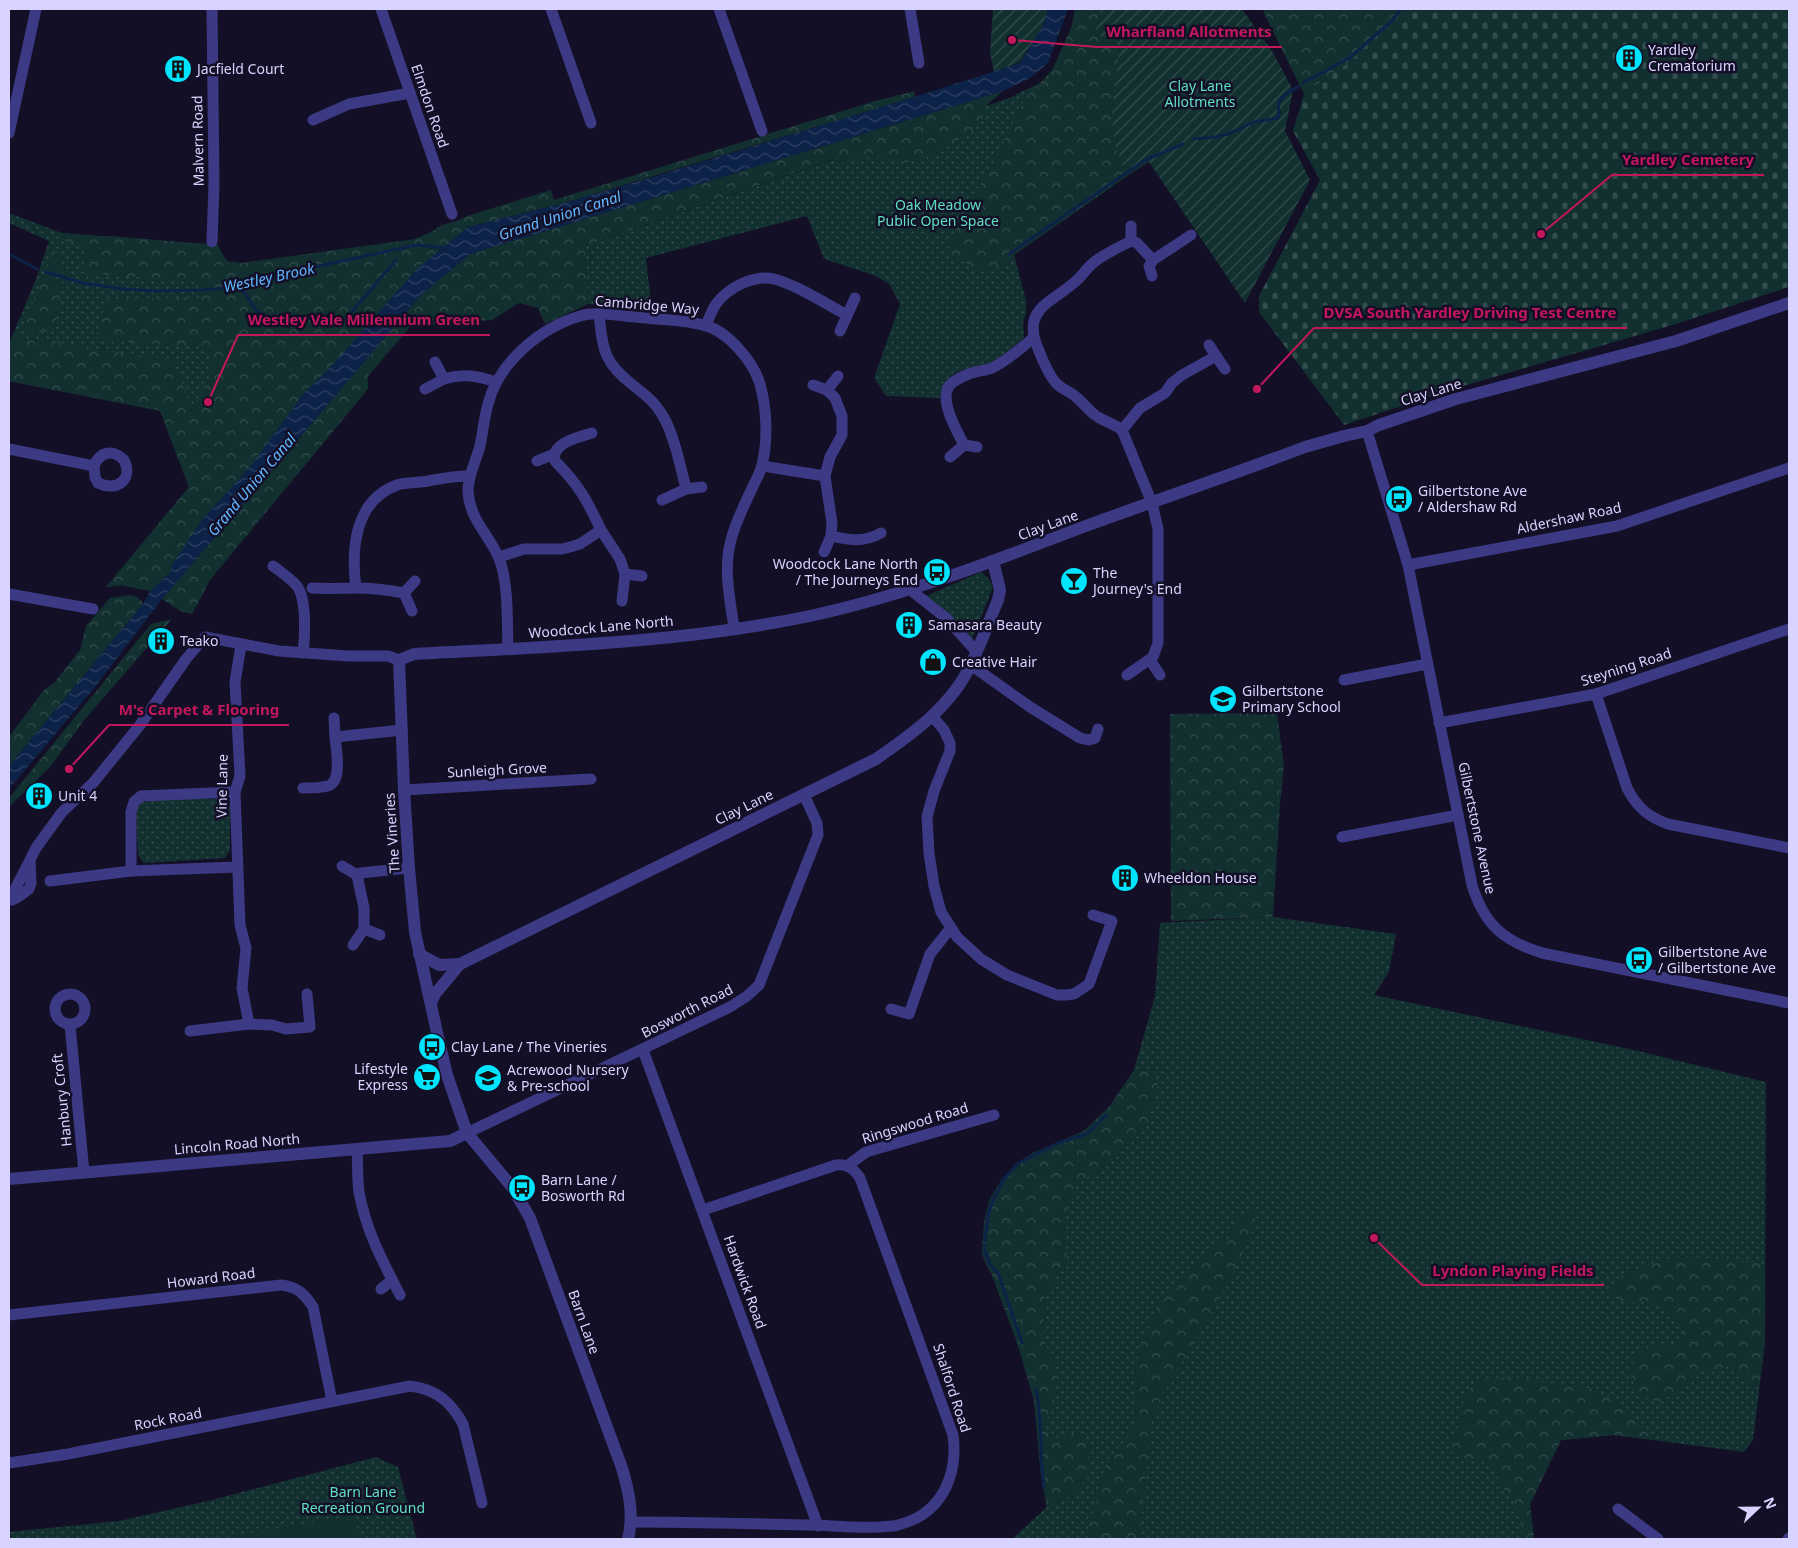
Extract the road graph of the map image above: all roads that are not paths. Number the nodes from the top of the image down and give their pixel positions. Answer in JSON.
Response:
{"nodes":[{"id":1,"x":36,"y":9,"type":"edge"},
{"id":2,"x":212,"y":9,"type":"edge"},
{"id":3,"x":381,"y":9,"type":"edge"},
{"id":4,"x":551,"y":9,"type":"edge"},
{"id":5,"x":719,"y":9,"type":"edge"},
{"id":6,"x":910,"y":9,"type":"edge"},
{"id":7,"x":920,"y":62,"type":"dead end"},
{"id":8,"x":410,"y":93,"type":"junction"},
{"id":9,"x":313,"y":120,"type":"dead end"},
{"id":10,"x":590,"y":123,"type":"dead end"},
{"id":11,"x":762,"y":131,"type":"dead end"},
{"id":12,"x":9,"y":133,"type":"edge"},
{"id":13,"x":452,"y":214,"type":"dead end"},
{"id":14,"x":1131,"y":226,"type":"dead end"},
{"id":15,"x":1191,"y":235,"type":"dead end"},
{"id":16,"x":1131,"y":241,"type":"junction"},
{"id":17,"x":212,"y":242,"type":"dead end"},
{"id":18,"x":1153,"y":260,"type":"junction"},
{"id":19,"x":1152,"y":276,"type":"dead end"},
{"id":20,"x":855,"y":298,"type":"dead end"},
{"id":21,"x":1789,"y":303,"type":"edge"},
{"id":22,"x":599,"y":314,"type":"junction"},
{"id":23,"x":847,"y":314,"type":"junction"},
{"id":24,"x":706,"y":325,"type":"junction"},
{"id":25,"x":840,"y":331,"type":"dead end"},
{"id":26,"x":1033,"y":338,"type":"junction"},
{"id":27,"x":1209,"y":345,"type":"dead end"},
{"id":28,"x":1216,"y":356,"type":"junction"},
{"id":29,"x":435,"y":362,"type":"dead end"},
{"id":30,"x":1225,"y":369,"type":"dead end"},
{"id":31,"x":838,"y":376,"type":"dead end"},
{"id":32,"x":444,"y":379,"type":"junction"},
{"id":33,"x":496,"y":382,"type":"junction"},
{"id":34,"x":813,"y":386,"type":"dead end"},
{"id":35,"x":424,"y":389,"type":"dead end"},
{"id":36,"x":827,"y":390,"type":"junction"},
{"id":37,"x":1122,"y":430,"type":"junction"},
{"id":38,"x":1367,"y":431,"type":"junction"},
{"id":39,"x":592,"y":434,"type":"dead end"},
{"id":40,"x":964,"y":445,"type":"junction"},
{"id":41,"x":977,"y":447,"type":"dead end"},
{"id":42,"x":9,"y":449,"type":"edge"},
{"id":43,"x":554,"y":454,"type":"junction"},
{"id":44,"x":950,"y":457,"type":"dead end"},
{"id":45,"x":536,"y":462,"type":"dead end"},
{"id":46,"x":94,"y":466,"type":"dead end"},
{"id":47,"x":762,"y":466,"type":"junction"},
{"id":48,"x":1789,"y":468,"type":"edge"},
{"id":49,"x":470,"y":476,"type":"junction"},
{"id":50,"x":824,"y":476,"type":"junction"},
{"id":51,"x":702,"y":487,"type":"dead end"},
{"id":52,"x":686,"y":489,"type":"junction"},
{"id":53,"x":662,"y":500,"type":"dead end"},
{"id":54,"x":1152,"y":503,"type":"junction"},
{"id":55,"x":601,"y":530,"type":"junction"},
{"id":56,"x":881,"y":534,"type":"dead end"},
{"id":57,"x":831,"y":536,"type":"junction"},
{"id":58,"x":824,"y":552,"type":"dead end"},
{"id":59,"x":499,"y":557,"type":"junction"},
{"id":60,"x":993,"y":561,"type":"junction"},
{"id":61,"x":1408,"y":565,"type":"junction"},
{"id":62,"x":273,"y":566,"type":"dead end"},
{"id":63,"x":624,"y":574,"type":"junction"},
{"id":64,"x":642,"y":576,"type":"dead end"},
{"id":65,"x":415,"y":581,"type":"dead end"},
{"id":66,"x":312,"y":588,"type":"dead end"},
{"id":67,"x":356,"y":588,"type":"junction"},
{"id":68,"x":908,"y":588,"type":"junction"},
{"id":69,"x":404,"y":593,"type":"junction"},
{"id":70,"x":9,"y":595,"type":"edge"},
{"id":71,"x":622,"y":602,"type":"dead end"},
{"id":72,"x":93,"y":609,"type":"dead end"},
{"id":73,"x":412,"y":612,"type":"dead end"},
{"id":74,"x":734,"y":628,"type":"junction"},
{"id":75,"x":1789,"y":629,"type":"edge"},
{"id":76,"x":241,"y":645,"type":"junction"},
{"id":77,"x":508,"y":649,"type":"junction"},
{"id":78,"x":976,"y":651,"type":"junction"},
{"id":79,"x":303,"y":653,"type":"junction"},
{"id":80,"x":399,"y":660,"type":"junction"},
{"id":81,"x":1150,"y":660,"type":"junction"},
{"id":82,"x":1427,"y":664,"type":"junction"},
{"id":83,"x":971,"y":665,"type":"junction"},
{"id":84,"x":1127,"y":675,"type":"dead end"},
{"id":85,"x":1160,"y":675,"type":"dead end"},
{"id":86,"x":1344,"y":680,"type":"dead end"},
{"id":87,"x":1596,"y":694,"type":"junction"},
{"id":88,"x":932,"y":716,"type":"junction"},
{"id":89,"x":334,"y":718,"type":"dead end"},
{"id":90,"x":1439,"y":723,"type":"junction"},
{"id":91,"x":1098,"y":729,"type":"dead end"},
{"id":92,"x":402,"y":730,"type":"junction"},
{"id":93,"x":335,"y":737,"type":"junction"},
{"id":94,"x":591,"y":779,"type":"dead end"},
{"id":95,"x":303,"y":788,"type":"dead end"},
{"id":96,"x":404,"y":790,"type":"junction"},
{"id":97,"x":235,"y":792,"type":"junction"},
{"id":98,"x":804,"y":795,"type":"junction"},
{"id":99,"x":1458,"y":815,"type":"junction"},
{"id":100,"x":1342,"y":837,"type":"dead end"},
{"id":101,"x":1789,"y":848,"type":"edge"},
{"id":102,"x":30,"y":860,"type":"dead end"},
{"id":103,"x":342,"y":866,"type":"dead end"},
{"id":104,"x":237,"y":867,"type":"junction"},
{"id":105,"x":409,"y":868,"type":"junction"},
{"id":106,"x":131,"y":871,"type":"junction"},
{"id":107,"x":357,"y":875,"type":"junction"},
{"id":108,"x":50,"y":881,"type":"dead end"},
{"id":109,"x":1093,"y":915,"type":"dead end"},
{"id":110,"x":364,"y":929,"type":"junction"},
{"id":111,"x":950,"y":929,"type":"junction"},
{"id":112,"x":380,"y":934,"type":"dead end"},
{"id":113,"x":353,"y":945,"type":"dead end"},
{"id":114,"x":419,"y":954,"type":"junction"},
{"id":115,"x":460,"y":964,"type":"junction"},
{"id":116,"x":307,"y":994,"type":"dead end"},
{"id":117,"x":431,"y":1003,"type":"junction"},
{"id":118,"x":1789,"y":1003,"type":"edge"},
{"id":119,"x":891,"y":1009,"type":"dead end"},
{"id":120,"x":248,"y":1024,"type":"junction"},
{"id":121,"x":70,"y":1025,"type":"dead end"},
{"id":122,"x":190,"y":1030,"type":"dead end"},
{"id":123,"x":643,"y":1050,"type":"junction"},
{"id":124,"x":994,"y":1115,"type":"dead end"},
{"id":125,"x":467,"y":1133,"type":"junction"},
{"id":126,"x":357,"y":1150,"type":"junction"},
{"id":127,"x":847,"y":1166,"type":"junction"},
{"id":128,"x":84,"y":1172,"type":"junction"},
{"id":129,"x":9,"y":1179,"type":"edge"},
{"id":130,"x":703,"y":1210,"type":"junction"},
{"id":131,"x":392,"y":1280,"type":"junction"},
{"id":132,"x":381,"y":1289,"type":"dead end"},
{"id":133,"x":400,"y":1295,"type":"dead end"},
{"id":134,"x":9,"y":1316,"type":"edge"},
{"id":135,"x":332,"y":1400,"type":"junction"},
{"id":136,"x":9,"y":1463,"type":"edge"},
{"id":137,"x":482,"y":1503,"type":"dead end"},
{"id":138,"x":1618,"y":1509,"type":"dead end"},
{"id":139,"x":632,"y":1522,"type":"junction"},
{"id":140,"x":818,"y":1526,"type":"junction"},
{"id":141,"x":628,"y":1539,"type":"edge"},
{"id":142,"x":1658,"y":1539,"type":"edge"}],
"edges":[{"from":1,"to":12,"type":"street"},
{"from":2,"to":17,"type":"street","name":"Malvern Road"},
{"from":3,"to":8,"type":"street","name":"Elmdon Road"},
{"from":4,"to":10,"type":"street"},
{"from":5,"to":11,"type":"street"},
{"from":6,"to":7,"type":"street"},
{"from":8,"to":9,"type":"street"},
{"from":8,"to":13,"type":"street","name":"Elmdon Road"},
{"from":14,"to":16,"type":"street"},
{"from":15,"to":18,"type":"street"},
{"from":16,"to":18,"type":"street"},
{"from":16,"to":26,"type":"street"},
{"from":18,"to":19,"type":"street"},
{"from":20,"to":23,"type":"street"},
{"from":21,"to":38,"type":"street","name":"Clay Lane"},
{"from":22,"to":24,"type":"street","name":"Cambridge Way"},
{"from":22,"to":33,"type":"street","name":"Cambridge Way"},
{"from":22,"to":52,"type":"street"},
{"from":23,"to":24,"type":"street"},
{"from":23,"to":25,"type":"street"},
{"from":24,"to":47,"type":"street","name":"Cambridge Way"},
{"from":26,"to":37,"type":"street"},
{"from":26,"to":40,"type":"street"},
{"from":27,"to":28,"type":"street"},
{"from":28,"to":30,"type":"street"},
{"from":28,"to":37,"type":"street"},
{"from":29,"to":32,"type":"street"},
{"from":31,"to":36,"type":"street"},
{"from":32,"to":33,"type":"street"},
{"from":32,"to":35,"type":"street"},
{"from":33,"to":49,"type":"street","name":"Cambridge Way"},
{"from":34,"to":36,"type":"street"},
{"from":36,"to":50,"type":"street"},
{"from":37,"to":54,"type":"street"},
{"from":38,"to":54,"type":"street","name":"Clay Lane"},
{"from":38,"to":61,"type":"street","name":"Gilbertstone Avenue"},
{"from":39,"to":43,"type":"street"},
{"from":40,"to":41,"type":"street"},
{"from":40,"to":44,"type":"street"},
{"from":42,"to":46,"type":"street"},
{"from":43,"to":45,"type":"street"},
{"from":43,"to":55,"type":"street"},
{"from":47,"to":50,"type":"street"},
{"from":47,"to":74,"type":"street","name":"Cambridge Way"},
{"from":48,"to":61,"type":"street","name":"Aldershaw Road"},
{"from":49,"to":59,"type":"street","name":"Cambridge Way"},
{"from":49,"to":67,"type":"street"},
{"from":50,"to":57,"type":"street"},
{"from":51,"to":52,"type":"street"},
{"from":52,"to":53,"type":"street"},
{"from":54,"to":60,"type":"street","name":"Clay Lane"},
{"from":54,"to":81,"type":"street"},
{"from":55,"to":59,"type":"street"},
{"from":55,"to":63,"type":"street"},
{"from":56,"to":57,"type":"street"},
{"from":57,"to":58,"type":"street"},
{"from":59,"to":77,"type":"street","name":"Cambridge Way"},
{"from":60,"to":68,"type":"street","name":"Woodcock Lane North"},
{"from":60,"to":78,"type":"street","name":"Clay Lane"},
{"from":61,"to":82,"type":"street","name":"Gilbertstone Avenue"},
{"from":62,"to":79,"type":"street"},
{"from":63,"to":64,"type":"street"},
{"from":63,"to":71,"type":"street"},
{"from":65,"to":69,"type":"street"},
{"from":66,"to":67,"type":"street"},
{"from":67,"to":69,"type":"street"},
{"from":68,"to":74,"type":"street","name":"Woodcock Lane North"},
{"from":68,"to":78,"type":"street"},
{"from":69,"to":73,"type":"street"},
{"from":70,"to":72,"type":"street"},
{"from":74,"to":77,"type":"street","name":"Woodcock Lane North"},
{"from":75,"to":87,"type":"street","name":"Steyning Road"},
{"from":76,"to":79,"type":"street","name":"Woodcock Lane North"},
{"from":76,"to":97,"type":"street","name":"Vine Lane"},
{"from":76,"to":102,"type":"street","name":"Woodcock Lane North"},
{"from":77,"to":80,"type":"street","name":"Woodcock Lane North"},
{"from":78,"to":83,"type":"street","name":"Clay Lane"},
{"from":79,"to":80,"type":"street","name":"Woodcock Lane North"},
{"from":80,"to":92,"type":"street","name":"The Vineries"},
{"from":81,"to":84,"type":"street"},
{"from":81,"to":85,"type":"street"},
{"from":82,"to":86,"type":"street"},
{"from":82,"to":90,"type":"street","name":"Gilbertstone Avenue"},
{"from":83,"to":88,"type":"street","name":"Clay Lane"},
{"from":83,"to":91,"type":"street"},
{"from":87,"to":90,"type":"street","name":"Steyning Road"},
{"from":87,"to":101,"type":"street"},
{"from":88,"to":98,"type":"street","name":"Clay Lane"},
{"from":88,"to":111,"type":"street"},
{"from":89,"to":93,"type":"street"},
{"from":90,"to":99,"type":"street","name":"Gilbertstone Avenue"},
{"from":92,"to":93,"type":"street"},
{"from":92,"to":96,"type":"street","name":"The Vineries"},
{"from":93,"to":95,"type":"street"},
{"from":94,"to":96,"type":"street","name":"Sunleigh Grove"},
{"from":96,"to":105,"type":"street","name":"The Vineries"},
{"from":97,"to":104,"type":"street","name":"Vine Lane"},
{"from":97,"to":106,"type":"street"},
{"from":98,"to":115,"type":"street","name":"Clay Lane"},
{"from":98,"to":123,"type":"street","name":"Bosworth Road"},
{"from":99,"to":100,"type":"street"},
{"from":99,"to":118,"type":"street","name":"Gilbertstone Avenue"},
{"from":103,"to":107,"type":"street"},
{"from":104,"to":106,"type":"street"},
{"from":104,"to":120,"type":"street","name":"Vine Lane"},
{"from":105,"to":107,"type":"street"},
{"from":105,"to":114,"type":"street","name":"The Vineries"},
{"from":106,"to":108,"type":"street"},
{"from":107,"to":110,"type":"street"},
{"from":109,"to":111,"type":"street"},
{"from":110,"to":112,"type":"street"},
{"from":110,"to":113,"type":"street"},
{"from":111,"to":119,"type":"street"},
{"from":114,"to":115,"type":"street"},
{"from":114,"to":117,"type":"street","name":"The Vineries"},
{"from":115,"to":117,"type":"street","name":"Clay Lane"},
{"from":116,"to":120,"type":"street"},
{"from":117,"to":125,"type":"street"},
{"from":120,"to":122,"type":"street"},
{"from":121,"to":128,"type":"street","name":"Hanbury Croft"},
{"from":123,"to":125,"type":"street","name":"Bosworth Road"},
{"from":123,"to":130,"type":"street","name":"Hardwick Road"},
{"from":124,"to":127,"type":"street","name":"Ringswood Road"},
{"from":125,"to":126,"type":"street","name":"Lincoln Road North"},
{"from":125,"to":139,"type":"street","name":"Barn Lane"},
{"from":126,"to":128,"type":"street","name":"Lincoln Road North"},
{"from":126,"to":131,"type":"street"},
{"from":127,"to":130,"type":"street"},
{"from":127,"to":140,"type":"street","name":"Shalford Road"},
{"from":128,"to":129,"type":"street","name":"Lincoln Road North"},
{"from":130,"to":140,"type":"street","name":"Hardwick Road"},
{"from":131,"to":132,"type":"street"},
{"from":131,"to":133,"type":"street"},
{"from":134,"to":135,"type":"street","name":"Howard Road"},
{"from":135,"to":136,"type":"street","name":"Rock Road"},
{"from":135,"to":137,"type":"street","name":"Rock Road"},
{"from":138,"to":142,"type":"street"},
{"from":139,"to":140,"type":"street","name":"Shalford Road"},
{"from":139,"to":141,"type":"street","name":"Barn Lane"}]}
